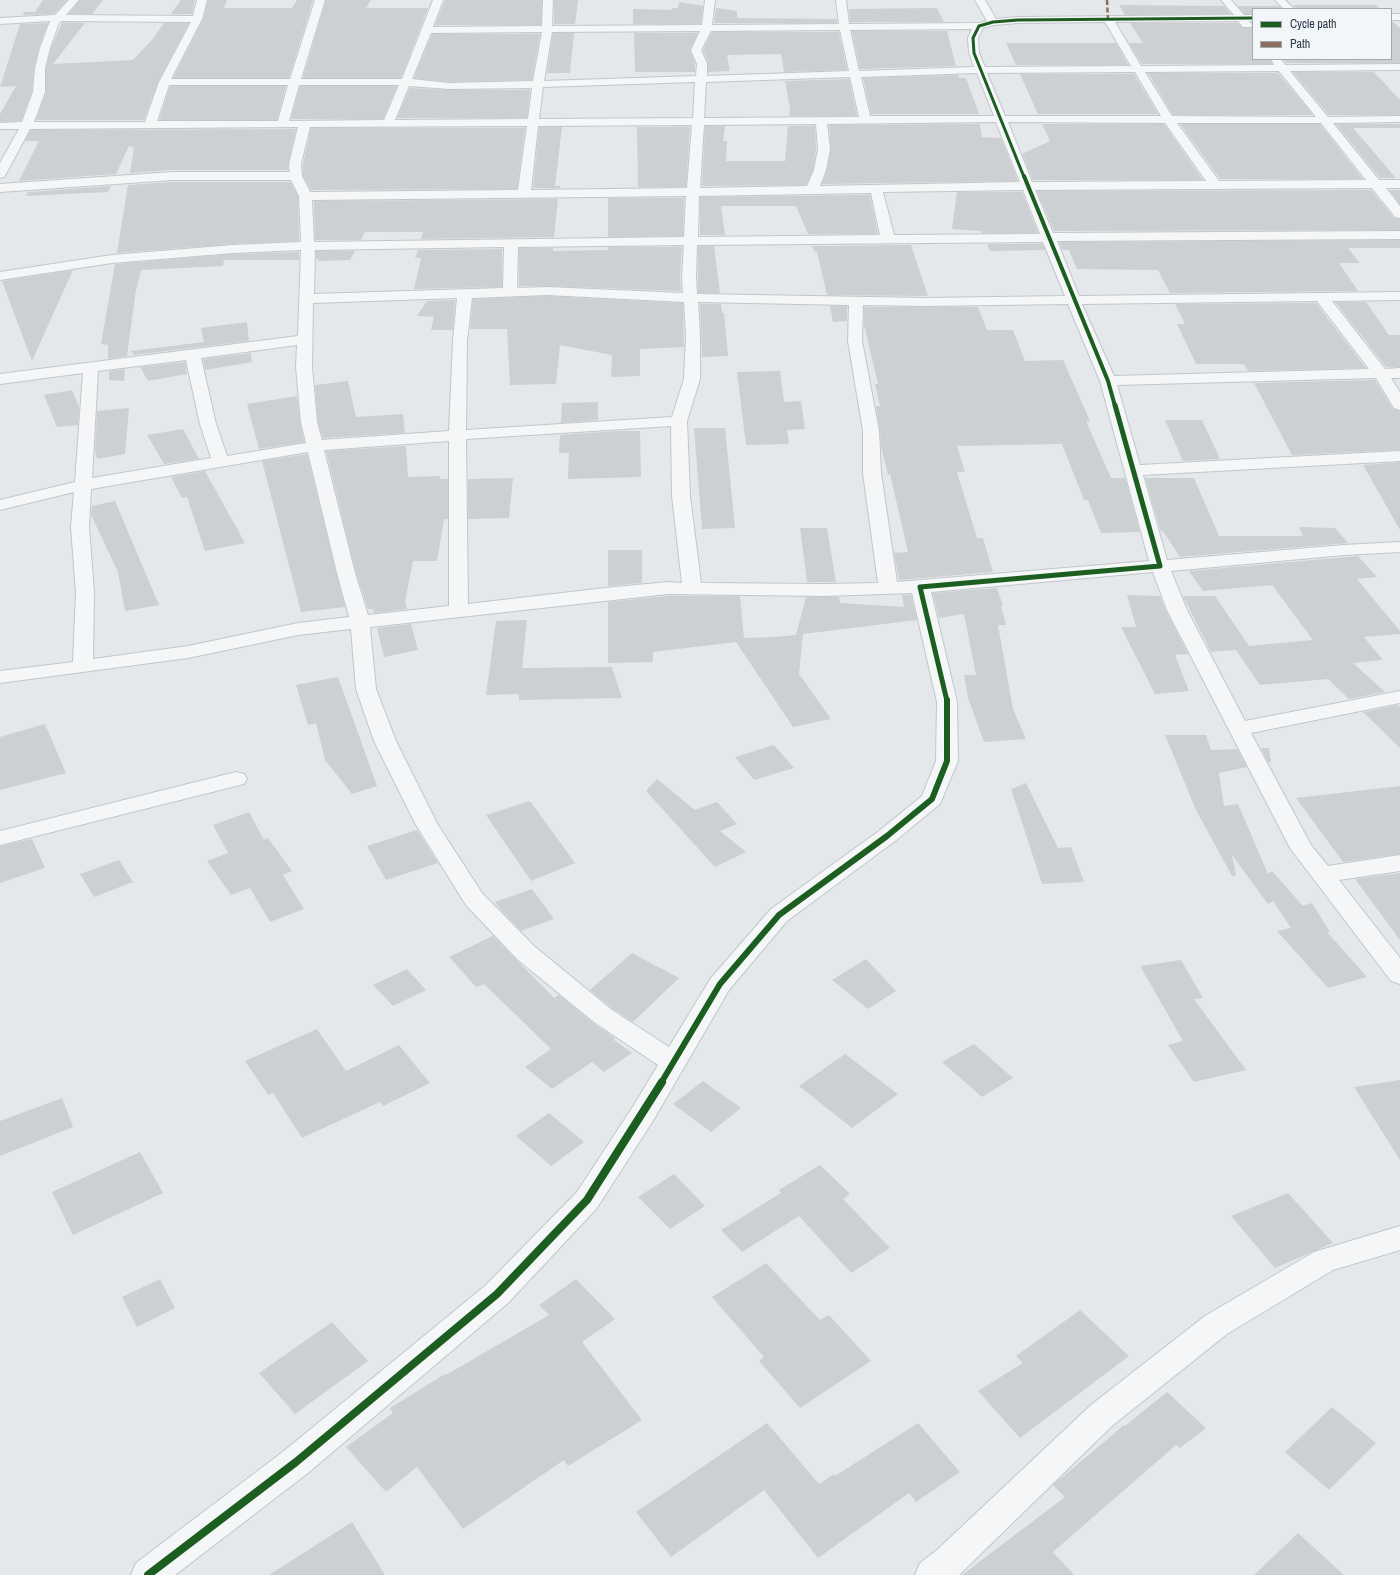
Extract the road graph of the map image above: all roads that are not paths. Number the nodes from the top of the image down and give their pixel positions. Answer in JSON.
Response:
{"nodes":[{"id":1,"x":74,"y":0,"type":"edge"},
{"id":2,"x":202,"y":0,"type":"edge"},
{"id":3,"x":320,"y":0,"type":"edge"},
{"id":4,"x":438,"y":0,"type":"edge"},
{"id":5,"x":548,"y":0,"type":"edge"},
{"id":6,"x":710,"y":0,"type":"edge"},
{"id":7,"x":841,"y":0,"type":"edge"},
{"id":8,"x":980,"y":0,"type":"edge"},
{"id":9,"x":1226,"y":0,"type":"edge"},
{"id":10,"x":1280,"y":0,"type":"edge"},
{"id":11,"x":1288,"y":8,"type":"edge"},
{"id":12,"x":58,"y":18,"type":"junction"},
{"id":13,"x":197,"y":18,"type":"junction"},
{"id":14,"x":1108,"y":18,"type":"junction"},
{"id":15,"x":0,"y":21,"type":"edge"},
{"id":16,"x":1249,"y":22,"type":"edge"},
{"id":17,"x":986,"y":24,"type":"junction"},
{"id":18,"x":844,"y":26,"type":"junction"},
{"id":19,"x":707,"y":28,"type":"junction"},
{"id":20,"x":427,"y":30,"type":"junction"},
{"id":21,"x":547,"y":30,"type":"junction"},
{"id":22,"x":1279,"y":63,"type":"edge"},
{"id":23,"x":1400,"y":67,"type":"edge"},
{"id":24,"x":1138,"y":69,"type":"junction"},
{"id":25,"x":982,"y":70,"type":"junction"},
{"id":26,"x":855,"y":73,"type":"junction"},
{"id":27,"x":700,"y":79,"type":"junction"},
{"id":28,"x":164,"y":82,"type":"junction"},
{"id":29,"x":296,"y":82,"type":"junction"},
{"id":30,"x":405,"y":82,"type":"junction"},
{"id":31,"x":538,"y":83,"type":"junction"},
{"id":32,"x":1001,"y":119,"type":"junction"},
{"id":33,"x":1168,"y":119,"type":"junction"},
{"id":34,"x":1400,"y":119,"type":"edge"},
{"id":35,"x":698,"y":120,"type":"junction"},
{"id":36,"x":821,"y":120,"type":"junction"},
{"id":37,"x":865,"y":120,"type":"junction"},
{"id":38,"x":1324,"y":120,"type":"junction"},
{"id":39,"x":388,"y":122,"type":"junction"},
{"id":40,"x":533,"y":122,"type":"junction"},
{"id":41,"x":283,"y":123,"type":"junction"},
{"id":42,"x":305,"y":123,"type":"junction"},
{"id":43,"x":150,"y":124,"type":"junction"},
{"id":44,"x":27,"y":125,"type":"junction"},
{"id":45,"x":0,"y":126,"type":"edge"},
{"id":46,"x":0,"y":174,"type":"edge"},
{"id":47,"x":296,"y":176,"type":"junction"},
{"id":48,"x":1375,"y":184,"type":"junction"},
{"id":49,"x":1400,"y":184,"type":"edge"},
{"id":50,"x":1215,"y":185,"type":"junction"},
{"id":51,"x":1028,"y":186,"type":"junction"},
{"id":52,"x":0,"y":188,"type":"edge"},
{"id":53,"x":876,"y":188,"type":"junction"},
{"id":54,"x":812,"y":190,"type":"junction"},
{"id":55,"x":693,"y":192,"type":"junction"},
{"id":56,"x":524,"y":193,"type":"junction"},
{"id":57,"x":304,"y":196,"type":"junction"},
{"id":58,"x":1400,"y":214,"type":"edge"},
{"id":59,"x":1400,"y":236,"type":"edge"},
{"id":60,"x":1049,"y":238,"type":"junction"},
{"id":61,"x":888,"y":239,"type":"junction"},
{"id":62,"x":691,"y":240,"type":"junction"},
{"id":63,"x":511,"y":244,"type":"junction"},
{"id":64,"x":308,"y":246,"type":"junction"},
{"id":65,"x":0,"y":276,"type":"edge"},
{"id":66,"x":510,"y":292,"type":"junction"},
{"id":67,"x":465,"y":293,"type":"junction"},
{"id":68,"x":1400,"y":296,"type":"edge"},
{"id":69,"x":1321,"y":297,"type":"junction"},
{"id":70,"x":691,"y":298,"type":"junction"},
{"id":71,"x":307,"y":299,"type":"junction"},
{"id":72,"x":1073,"y":299,"type":"junction"},
{"id":73,"x":856,"y":301,"type":"junction"},
{"id":74,"x":304,"y":340,"type":"junction"},
{"id":75,"x":193,"y":354,"type":"junction"},
{"id":76,"x":91,"y":367,"type":"junction"},
{"id":77,"x":1400,"y":373,"type":"edge"},
{"id":78,"x":1381,"y":374,"type":"junction"},
{"id":79,"x":0,"y":379,"type":"edge"},
{"id":80,"x":1108,"y":381,"type":"junction"},
{"id":81,"x":1400,"y":405,"type":"edge"},
{"id":82,"x":679,"y":421,"type":"junction"},
{"id":83,"x":457,"y":435,"type":"junction"},
{"id":84,"x":315,"y":446,"type":"junction"},
{"id":85,"x":1400,"y":456,"type":"edge"},
{"id":86,"x":220,"y":461,"type":"junction"},
{"id":87,"x":1133,"y":470,"type":"junction"},
{"id":88,"x":82,"y":485,"type":"junction"},
{"id":89,"x":0,"y":505,"type":"edge"},
{"id":90,"x":1400,"y":547,"type":"edge"},
{"id":91,"x":1160,"y":566,"type":"junction"},
{"id":92,"x":920,"y":587,"type":"junction"},
{"id":93,"x":692,"y":588,"type":"junction"},
{"id":94,"x":888,"y":588,"type":"junction"},
{"id":95,"x":459,"y":610,"type":"junction"},
{"id":96,"x":360,"y":622,"type":"junction"},
{"id":97,"x":83,"y":667,"type":"junction"},
{"id":98,"x":0,"y":677,"type":"edge"},
{"id":99,"x":1400,"y":697,"type":"edge"},
{"id":100,"x":1238,"y":729,"type":"junction"},
{"id":101,"x":236,"y":780,"type":"dead end"},
{"id":102,"x":0,"y":838,"type":"edge"},
{"id":103,"x":1400,"y":863,"type":"edge"},
{"id":104,"x":1322,"y":875,"type":"junction"},
{"id":105,"x":1400,"y":975,"type":"edge"},
{"id":106,"x":673,"y":1062,"type":"junction"},
{"id":107,"x":1400,"y":1238,"type":"edge"},
{"id":108,"x":148,"y":1575,"type":"edge"},
{"id":109,"x":932,"y":1575,"type":"edge"}],
"edges":[{"from":1,"to":12,"type":"street"},
{"from":2,"to":13,"type":"street"},
{"from":3,"to":29,"type":"street"},
{"from":4,"to":20,"type":"street"},
{"from":5,"to":21,"type":"street"},
{"from":6,"to":19,"type":"street"},
{"from":7,"to":18,"type":"street"},
{"from":8,"to":17,"type":"street"},
{"from":9,"to":16,"type":"street"},
{"from":10,"to":11,"type":"street"},
{"from":12,"to":13,"type":"street"},
{"from":12,"to":15,"type":"street"},
{"from":12,"to":44,"type":"street"},
{"from":13,"to":28,"type":"street"},
{"from":14,"to":16,"type":"street"},
{"from":14,"to":17,"type":"street"},
{"from":14,"to":24,"type":"street"},
{"from":17,"to":18,"type":"street"},
{"from":17,"to":25,"type":"street"},
{"from":18,"to":19,"type":"street"},
{"from":18,"to":26,"type":"street"},
{"from":19,"to":21,"type":"street"},
{"from":19,"to":27,"type":"street"},
{"from":20,"to":21,"type":"street"},
{"from":20,"to":30,"type":"street"},
{"from":21,"to":31,"type":"street"},
{"from":22,"to":23,"type":"street"},
{"from":22,"to":24,"type":"street"},
{"from":22,"to":38,"type":"street"},
{"from":24,"to":25,"type":"street"},
{"from":24,"to":33,"type":"street"},
{"from":25,"to":26,"type":"street"},
{"from":25,"to":32,"type":"street"},
{"from":26,"to":27,"type":"street"},
{"from":26,"to":37,"type":"street"},
{"from":27,"to":31,"type":"street"},
{"from":27,"to":35,"type":"street"},
{"from":28,"to":29,"type":"street"},
{"from":28,"to":43,"type":"street"},
{"from":29,"to":30,"type":"street"},
{"from":29,"to":41,"type":"street"},
{"from":30,"to":31,"type":"street"},
{"from":30,"to":39,"type":"street"},
{"from":31,"to":40,"type":"street"},
{"from":32,"to":33,"type":"street"},
{"from":32,"to":37,"type":"street"},
{"from":32,"to":51,"type":"street"},
{"from":33,"to":38,"type":"street"},
{"from":33,"to":50,"type":"street"},
{"from":34,"to":38,"type":"street"},
{"from":35,"to":36,"type":"street"},
{"from":35,"to":40,"type":"street"},
{"from":35,"to":55,"type":"street"},
{"from":36,"to":37,"type":"street"},
{"from":36,"to":54,"type":"street"},
{"from":38,"to":48,"type":"street"},
{"from":39,"to":40,"type":"street"},
{"from":39,"to":42,"type":"street"},
{"from":40,"to":56,"type":"street"},
{"from":41,"to":42,"type":"street"},
{"from":41,"to":43,"type":"street"},
{"from":42,"to":47,"type":"street"},
{"from":43,"to":44,"type":"street"},
{"from":44,"to":45,"type":"street"},
{"from":44,"to":46,"type":"street"},
{"from":47,"to":52,"type":"street"},
{"from":47,"to":57,"type":"street"},
{"from":48,"to":49,"type":"street"},
{"from":48,"to":50,"type":"street"},
{"from":48,"to":58,"type":"street"},
{"from":50,"to":51,"type":"street"},
{"from":51,"to":53,"type":"street"},
{"from":51,"to":60,"type":"street"},
{"from":53,"to":54,"type":"street"},
{"from":53,"to":61,"type":"street"},
{"from":54,"to":55,"type":"street"},
{"from":55,"to":56,"type":"street"},
{"from":55,"to":62,"type":"street"},
{"from":56,"to":57,"type":"street"},
{"from":57,"to":64,"type":"street"},
{"from":59,"to":60,"type":"street"},
{"from":60,"to":61,"type":"street"},
{"from":60,"to":72,"type":"street"},
{"from":61,"to":62,"type":"street"},
{"from":62,"to":63,"type":"street"},
{"from":62,"to":70,"type":"street"},
{"from":63,"to":64,"type":"street"},
{"from":63,"to":66,"type":"street"},
{"from":64,"to":65,"type":"street"},
{"from":64,"to":71,"type":"street"},
{"from":66,"to":67,"type":"street"},
{"from":66,"to":70,"type":"street"},
{"from":67,"to":71,"type":"street"},
{"from":67,"to":83,"type":"street"},
{"from":68,"to":69,"type":"street"},
{"from":69,"to":72,"type":"street"},
{"from":69,"to":78,"type":"street"},
{"from":70,"to":73,"type":"street"},
{"from":70,"to":82,"type":"street"},
{"from":71,"to":74,"type":"street"},
{"from":72,"to":73,"type":"street"},
{"from":72,"to":80,"type":"street"},
{"from":73,"to":94,"type":"street"},
{"from":74,"to":75,"type":"street"},
{"from":74,"to":84,"type":"street"},
{"from":75,"to":76,"type":"street"},
{"from":75,"to":86,"type":"street"},
{"from":76,"to":79,"type":"street"},
{"from":76,"to":88,"type":"street"},
{"from":77,"to":78,"type":"street"},
{"from":78,"to":80,"type":"street"},
{"from":78,"to":81,"type":"street"},
{"from":80,"to":87,"type":"street"},
{"from":82,"to":83,"type":"street"},
{"from":82,"to":93,"type":"street"},
{"from":83,"to":84,"type":"street"},
{"from":83,"to":95,"type":"street"},
{"from":84,"to":86,"type":"street"},
{"from":84,"to":96,"type":"street"},
{"from":85,"to":87,"type":"street"},
{"from":86,"to":88,"type":"street"},
{"from":87,"to":91,"type":"street"},
{"from":88,"to":89,"type":"street"},
{"from":88,"to":97,"type":"street"},
{"from":90,"to":91,"type":"street"},
{"from":91,"to":92,"type":"street"},
{"from":91,"to":100,"type":"street"},
{"from":92,"to":94,"type":"street"},
{"from":92,"to":106,"type":"street"},
{"from":93,"to":94,"type":"street"},
{"from":93,"to":95,"type":"street"},
{"from":95,"to":96,"type":"street"},
{"from":96,"to":97,"type":"street"},
{"from":96,"to":106,"type":"street"},
{"from":97,"to":98,"type":"street"},
{"from":99,"to":100,"type":"street"},
{"from":100,"to":104,"type":"street"},
{"from":101,"to":102,"type":"street"},
{"from":103,"to":104,"type":"street"},
{"from":104,"to":105,"type":"street"},
{"from":106,"to":108,"type":"street"},
{"from":107,"to":109,"type":"street"}]}
